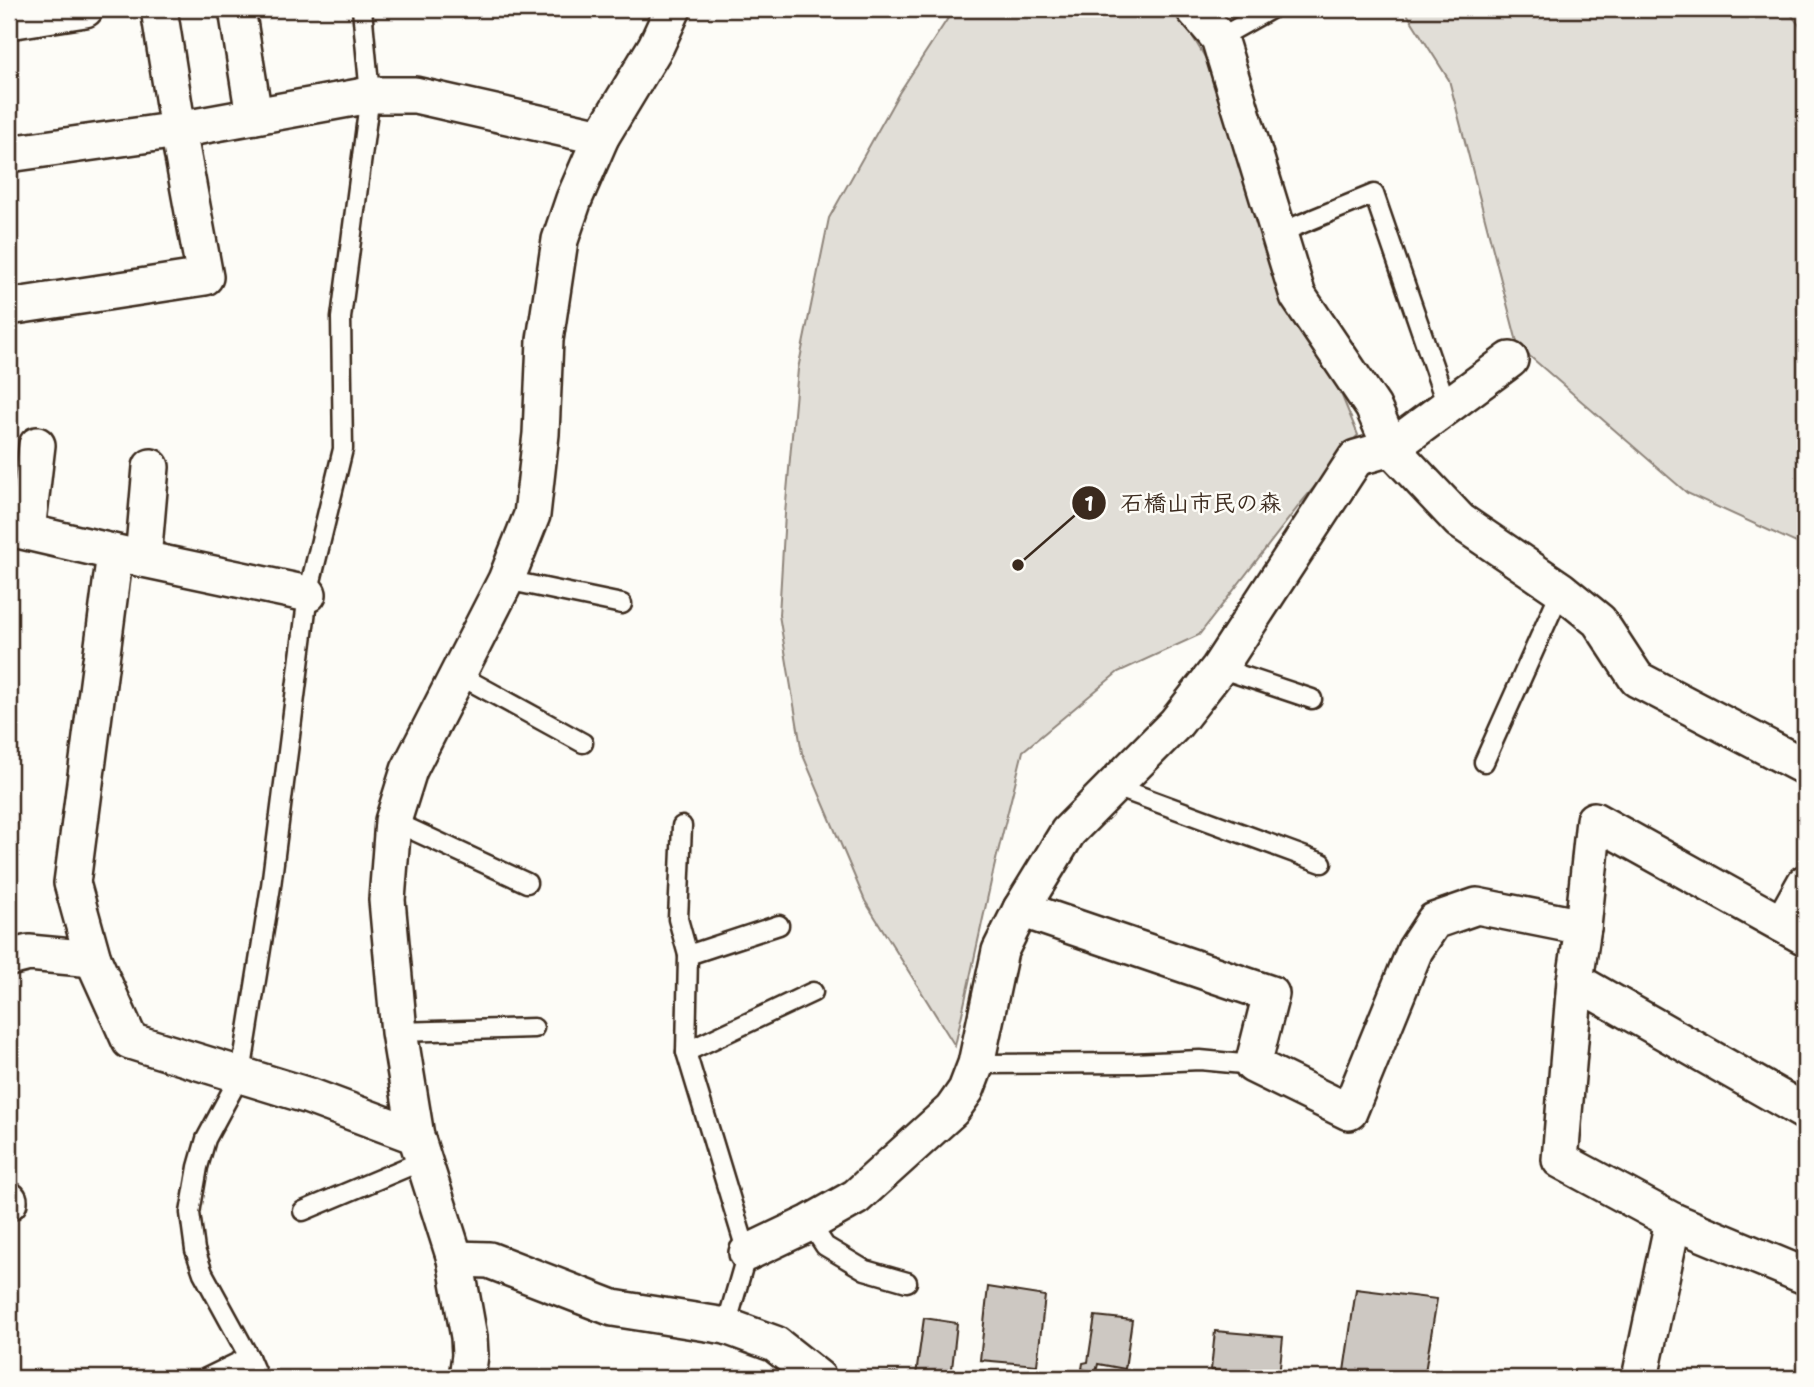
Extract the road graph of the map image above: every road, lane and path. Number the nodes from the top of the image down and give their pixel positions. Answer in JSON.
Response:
{"nodes":[{"id":1,"x":85,"y":9,"type":"edge"},
{"id":2,"x":159,"y":9,"type":"edge"},
{"id":3,"x":237,"y":9,"type":"edge"},
{"id":4,"x":362,"y":9,"type":"edge"},
{"id":5,"x":673,"y":9,"type":"edge"},
{"id":6,"x":1194,"y":9,"type":"edge"},
{"id":7,"x":1271,"y":9,"type":"edge"},
{"id":8,"x":9,"y":21,"type":"edge"},
{"id":9,"x":1219,"y":38,"type":"junction"},
{"id":10,"x":370,"y":95,"type":"junction"},
{"id":11,"x":254,"y":116,"type":"junction"},
{"id":12,"x":178,"y":130,"type":"junction"},
{"id":13,"x":601,"y":137,"type":"junction"},
{"id":14,"x":9,"y":154,"type":"edge"},
{"id":15,"x":1279,"y":233,"type":"junction"},
{"id":16,"x":9,"y":307,"type":"edge"},
{"id":17,"x":1510,"y":360,"type":"dead end"},
{"id":18,"x":1447,"y":407,"type":"junction"},
{"id":19,"x":37,"y":445,"type":"dead end"},
{"id":20,"x":1391,"y":448,"type":"junction"},
{"id":21,"x":151,"y":467,"type":"dead end"},
{"id":22,"x":18,"y":530,"type":"edge"},
{"id":23,"x":129,"y":556,"type":"junction"},
{"id":24,"x":506,"y":580,"type":"junction"},
{"id":25,"x":1561,"y":590,"type":"junction"},
{"id":26,"x":309,"y":594,"type":"junction"},
{"id":27,"x":622,"y":604,"type":"dead end"},
{"id":28,"x":1219,"y":668,"type":"junction"},
{"id":29,"x":459,"y":675,"type":"junction"},
{"id":30,"x":1312,"y":699,"type":"dead end"},
{"id":31,"x":583,"y":743,"type":"dead end"},
{"id":32,"x":1484,"y":762,"type":"dead end"},
{"id":33,"x":1805,"y":766,"type":"edge"},
{"id":34,"x":1113,"y":786,"type":"junction"},
{"id":35,"x":393,"y":821,"type":"junction"},
{"id":36,"x":682,"y":826,"type":"dead end"},
{"id":37,"x":1322,"y":863,"type":"dead end"},
{"id":38,"x":527,"y":883,"type":"dead end"},
{"id":39,"x":1805,"y":883,"type":"edge"},
{"id":40,"x":1021,"y":909,"type":"junction"},
{"id":41,"x":779,"y":925,"type":"dead end"},
{"id":42,"x":1583,"y":928,"type":"junction"},
{"id":43,"x":1794,"y":931,"type":"edge"},
{"id":44,"x":688,"y":955,"type":"junction"},
{"id":45,"x":9,"y":958,"type":"edge"},
{"id":46,"x":93,"y":959,"type":"junction"},
{"id":47,"x":1575,"y":981,"type":"junction"},
{"id":48,"x":814,"y":992,"type":"dead end"},
{"id":49,"x":534,"y":1028,"type":"dead end"},
{"id":50,"x":399,"y":1032,"type":"junction"},
{"id":51,"x":686,"y":1052,"type":"junction"},
{"id":52,"x":976,"y":1064,"type":"junction"},
{"id":53,"x":1253,"y":1065,"type":"junction"},
{"id":54,"x":242,"y":1074,"type":"junction"},
{"id":55,"x":1805,"y":1112,"type":"edge"},
{"id":56,"x":420,"y":1148,"type":"junction"},
{"id":57,"x":303,"y":1211,"type":"dead end"},
{"id":58,"x":1672,"y":1221,"type":"junction"},
{"id":59,"x":810,"y":1223,"type":"junction"},
{"id":60,"x":747,"y":1253,"type":"junction"},
{"id":61,"x":455,"y":1259,"type":"junction"},
{"id":62,"x":1805,"y":1276,"type":"edge"},
{"id":63,"x":906,"y":1282,"type":"dead end"},
{"id":64,"x":726,"y":1326,"type":"junction"},
{"id":65,"x":249,"y":1357,"type":"junction"},
{"id":66,"x":206,"y":1378,"type":"edge"},
{"id":67,"x":258,"y":1378,"type":"edge"},
{"id":68,"x":467,"y":1378,"type":"edge"},
{"id":69,"x":818,"y":1378,"type":"edge"},
{"id":70,"x":1640,"y":1378,"type":"edge"}],
"edges":[{"from":1,"to":8,"type":"street"},
{"from":2,"to":12,"type":"street"},
{"from":3,"to":11,"type":"street"},
{"from":4,"to":10,"type":"lane"},
{"from":5,"to":13,"type":"street"},
{"from":6,"to":9,"type":"street"},
{"from":7,"to":9,"type":"lane"},
{"from":9,"to":15,"type":"street"},
{"from":10,"to":11,"type":"street"},
{"from":10,"to":13,"type":"street"},
{"from":10,"to":26,"type":"lane"},
{"from":11,"to":12,"type":"street"},
{"from":12,"to":14,"type":"street"},
{"from":12,"to":16,"type":"street"},
{"from":13,"to":24,"type":"street"},
{"from":15,"to":18,"type":"lane"},
{"from":15,"to":20,"type":"street"},
{"from":17,"to":18,"type":"street"},
{"from":18,"to":20,"type":"street"},
{"from":19,"to":22,"type":"street"},
{"from":20,"to":25,"type":"street"},
{"from":20,"to":28,"type":"street"},
{"from":21,"to":23,"type":"street"},
{"from":22,"to":23,"type":"street"},
{"from":23,"to":26,"type":"street"},
{"from":23,"to":46,"type":"street"},
{"from":24,"to":27,"type":"lane"},
{"from":24,"to":29,"type":"street"},
{"from":25,"to":32,"type":"lane"},
{"from":25,"to":33,"type":"street"},
{"from":26,"to":54,"type":"lane"},
{"from":28,"to":30,"type":"lane"},
{"from":28,"to":34,"type":"street"},
{"from":29,"to":31,"type":"lane"},
{"from":29,"to":35,"type":"street"},
{"from":34,"to":37,"type":"lane"},
{"from":34,"to":40,"type":"street"},
{"from":35,"to":38,"type":"lane"},
{"from":35,"to":50,"type":"street"},
{"from":36,"to":44,"type":"lane"},
{"from":39,"to":43,"type":"street"},
{"from":40,"to":52,"type":"street"},
{"from":40,"to":53,"type":"street"},
{"from":41,"to":44,"type":"lane"},
{"from":42,"to":43,"type":"street"},
{"from":42,"to":47,"type":"street"},
{"from":42,"to":53,"type":"street"},
{"from":44,"to":51,"type":"lane"},
{"from":45,"to":46,"type":"street"},
{"from":46,"to":54,"type":"street"},
{"from":47,"to":55,"type":"street"},
{"from":47,"to":58,"type":"street"},
{"from":48,"to":51,"type":"lane"},
{"from":49,"to":50,"type":"lane"},
{"from":50,"to":56,"type":"street"},
{"from":51,"to":60,"type":"lane"},
{"from":52,"to":53,"type":"lane"},
{"from":52,"to":59,"type":"street"},
{"from":54,"to":56,"type":"street"},
{"from":54,"to":65,"type":"lane"},
{"from":56,"to":57,"type":"lane"},
{"from":56,"to":61,"type":"street"},
{"from":58,"to":62,"type":"street"},
{"from":58,"to":70,"type":"street"},
{"from":59,"to":60,"type":"street"},
{"from":59,"to":63,"type":"lane"},
{"from":60,"to":64,"type":"lane"},
{"from":61,"to":64,"type":"street"},
{"from":61,"to":68,"type":"street"},
{"from":64,"to":69,"type":"street"},
{"from":65,"to":66,"type":"lane"},
{"from":65,"to":67,"type":"lane"}]}
